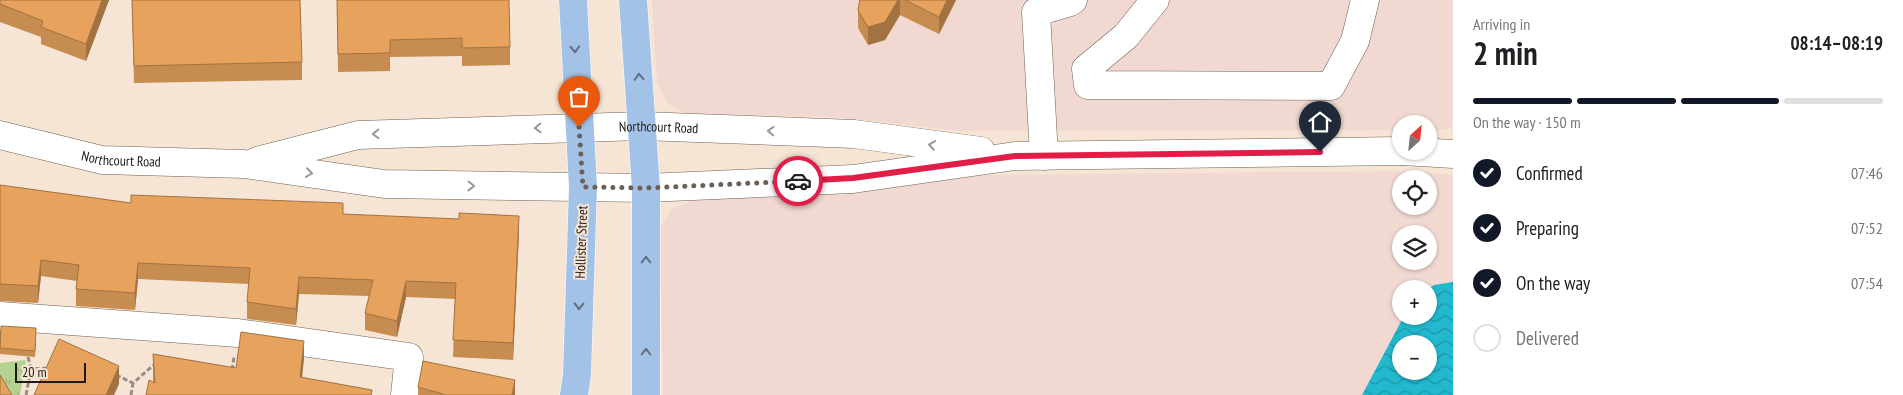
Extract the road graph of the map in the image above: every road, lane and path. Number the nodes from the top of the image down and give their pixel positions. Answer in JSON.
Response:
{"nodes":[{"id":1,"x":572,"y":0,"type":"edge"},
{"id":2,"x":634,"y":0,"type":"edge"},
{"id":3,"x":1073,"y":0,"type":"edge"},
{"id":4,"x":1154,"y":0,"type":"edge"},
{"id":5,"x":1365,"y":0,"type":"edge"},
{"id":6,"x":642,"y":126,"type":"junction"},
{"id":7,"x":579,"y":127,"type":"junction"},
{"id":8,"x":0,"y":135,"type":"edge"},
{"id":9,"x":1392,"y":151,"type":"edge"},
{"id":10,"x":1438,"y":153,"type":"edge"},
{"id":11,"x":1453,"y":154,"type":"edge"},
{"id":12,"x":1015,"y":156,"type":"junction"},
{"id":13,"x":1044,"y":156,"type":"junction"},
{"id":14,"x":244,"y":164,"type":"junction"},
{"id":15,"x":583,"y":187,"type":"junction"},
{"id":16,"x":646,"y":188,"type":"junction"},
{"id":17,"x":0,"y":316,"type":"edge"},
{"id":18,"x":28,"y":356,"type":"edge"},
{"id":19,"x":51,"y":362,"type":"edge"},
{"id":20,"x":164,"y":367,"type":"edge"},
{"id":21,"x":30,"y":369,"type":"junction"},
{"id":22,"x":224,"y":371,"type":"edge"},
{"id":23,"x":115,"y":374,"type":"edge"},
{"id":24,"x":231,"y":379,"type":"edge"},
{"id":25,"x":133,"y":383,"type":"junction"},
{"id":26,"x":26,"y":395,"type":"edge"},
{"id":27,"x":131,"y":395,"type":"edge"},
{"id":28,"x":405,"y":395,"type":"edge"},
{"id":29,"x":574,"y":395,"type":"edge"},
{"id":30,"x":646,"y":395,"type":"edge"}],
"edges":[{"from":1,"to":7,"type":"main road","name":"Hollister Street","one_way":true},
{"from":6,"to":2,"type":"main road","one_way":true},
{"from":3,"to":13,"type":"street"},
{"from":4,"to":5,"type":"street"},
{"from":6,"to":7,"type":"street","name":"Northcourt Road"},
{"from":12,"to":6,"type":"street","name":"Northcourt Road","one_way":true},
{"from":6,"to":16,"type":"main road"},
{"from":7,"to":14,"type":"street","name":"Northcourt Road","one_way":true},
{"from":7,"to":15,"type":"main road","name":"Hollister Street"},
{"from":8,"to":14,"type":"street","name":"Northcourt Road"},
{"from":9,"to":13,"type":"street","name":"Northcourt Road"},
{"from":10,"to":11,"type":"street","name":"Northcourt Road"},
{"from":12,"to":13,"type":"street","name":"Northcourt Road"},
{"from":12,"to":16,"type":"street","name":"Northcourt Road"},
{"from":14,"to":15,"type":"street","name":"Northcourt Road","one_way":true},
{"from":15,"to":16,"type":"street","name":"Northcourt Road"},
{"from":15,"to":29,"type":"main road","name":"Hollister Street","one_way":true},
{"from":30,"to":16,"type":"main road","one_way":true},
{"from":17,"to":28,"type":"street"},
{"from":18,"to":21,"type":"path"},
{"from":19,"to":21,"type":"path"},
{"from":20,"to":25,"type":"path"},
{"from":21,"to":26,"type":"path"},
{"from":22,"to":24,"type":"path"},
{"from":23,"to":25,"type":"path"},
{"from":25,"to":27,"type":"path"}]}
